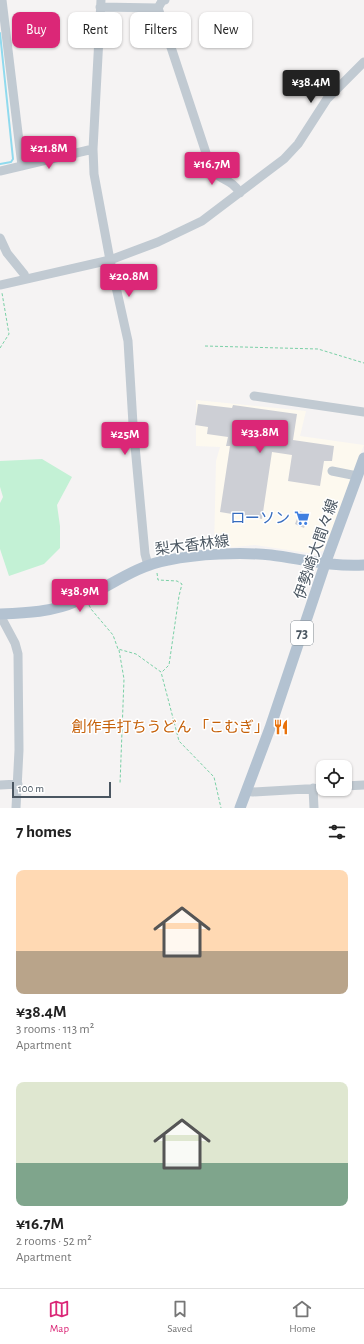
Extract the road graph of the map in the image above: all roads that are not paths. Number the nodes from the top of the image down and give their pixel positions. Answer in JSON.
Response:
{"nodes":[{"id":1,"x":2,"y":0,"type":"edge"},
{"id":2,"x":165,"y":0,"type":"edge"},
{"id":3,"x":101,"y":4,"type":"edge"},
{"id":4,"x":158,"y":8,"type":"junction"},
{"id":5,"x":364,"y":62,"type":"edge"},
{"id":6,"x":93,"y":149,"type":"junction"},
{"id":7,"x":22,"y":166,"type":"junction"},
{"id":8,"x":0,"y":172,"type":"edge"},
{"id":9,"x":240,"y":193,"type":"junction"},
{"id":10,"x":0,"y":238,"type":"edge"},
{"id":11,"x":110,"y":260,"type":"junction"},
{"id":12,"x":26,"y":279,"type":"junction"},
{"id":13,"x":1,"y":285,"type":"edge"},
{"id":14,"x":254,"y":396,"type":"dead end"},
{"id":15,"x":364,"y":412,"type":"edge"},
{"id":16,"x":364,"y":458,"type":"edge"},
{"id":17,"x":332,"y":471,"type":"dead end"},
{"id":18,"x":357,"y":476,"type":"junction"},
{"id":19,"x":152,"y":564,"type":"junction"},
{"id":20,"x":325,"y":564,"type":"junction"},
{"id":21,"x":364,"y":565,"type":"edge"},
{"id":22,"x":0,"y":615,"type":"edge"},
{"id":23,"x":18,"y":784,"type":"junction"},
{"id":24,"x":0,"y":785,"type":"edge"},
{"id":25,"x":364,"y":785,"type":"edge"},
{"id":26,"x":352,"y":786,"type":"edge"},
{"id":27,"x":313,"y":788,"type":"joint"},
{"id":28,"x":246,"y":791,"type":"junction"},
{"id":29,"x":16,"y":808,"type":"edge"},
{"id":30,"x":240,"y":808,"type":"edge"},
{"id":31,"x":314,"y":808,"type":"edge"}],
"edges":[{"from":1,"to":7,"type":"street"},
{"from":2,"to":4,"type":"street"},
{"from":3,"to":4,"type":"street"},
{"from":3,"to":6,"type":"street"},
{"from":4,"to":9,"type":"street"},
{"from":5,"to":9,"type":"street"},
{"from":6,"to":7,"type":"street"},
{"from":6,"to":11,"type":"street"},
{"from":7,"to":8,"type":"street"},
{"from":9,"to":11,"type":"street"},
{"from":10,"to":12,"type":"street"},
{"from":11,"to":12,"type":"street"},
{"from":11,"to":19,"type":"street"},
{"from":12,"to":13,"type":"street"},
{"from":14,"to":15,"type":"street"},
{"from":16,"to":18,"type":"main road","name":"伊勢崎大間々線","number":"73"},
{"from":17,"to":18,"type":"street"},
{"from":18,"to":20,"type":"main road","name":"伊勢崎大間々線","number":"73"},
{"from":19,"to":20,"type":"main road","name":"梨木香林線"},
{"from":19,"to":22,"type":"main road","name":"梨木香林線"},
{"from":20,"to":21,"type":"main road","name":"梨木香林線"},
{"from":20,"to":28,"type":"main road","name":"伊勢崎大間々線","number":"73"},
{"from":22,"to":23,"type":"street"},
{"from":23,"to":24,"type":"street"},
{"from":23,"to":29,"type":"street"},
{"from":25,"to":26,"type":"street"},
{"from":27,"to":28,"type":"street"},
{"from":27,"to":31,"type":"street"},
{"from":28,"to":30,"type":"main road","name":"伊勢崎大間々線","number":"73"}]}
